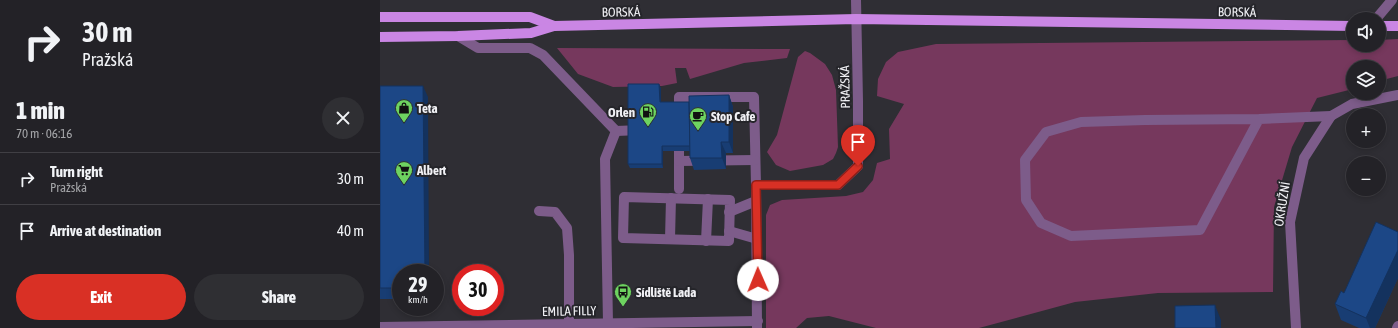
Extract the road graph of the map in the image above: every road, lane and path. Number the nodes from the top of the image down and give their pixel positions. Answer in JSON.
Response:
{"nodes":[{"id":1,"x":856,"y":0,"type":"edge"},
{"id":2,"x":1392,"y":0,"type":"edge"},
{"id":3,"x":1382,"y":12,"type":"edge"},
{"id":4,"x":380,"y":17,"type":"edge"},
{"id":5,"x":856,"y":19,"type":"junction"},
{"id":6,"x":554,"y":26,"type":"junction"},
{"id":7,"x":1346,"y":26,"type":"edge"},
{"id":8,"x":1386,"y":26,"type":"edge"},
{"id":9,"x":1398,"y":26,"type":"edge"},
{"id":10,"x":458,"y":36,"type":"junction"},
{"id":11,"x":380,"y":37,"type":"edge"},
{"id":12,"x":1398,"y":95,"type":"edge"},
{"id":13,"x":1331,"y":116,"type":"junction"},
{"id":14,"x":1259,"y":119,"type":"junction"},
{"id":15,"x":647,"y":130,"type":"edge"},
{"id":16,"x":616,"y":131,"type":"junction"},
{"id":17,"x":755,"y":160,"type":"junction"},
{"id":18,"x":679,"y":161,"type":"junction"},
{"id":19,"x":756,"y":185,"type":"junction"},
{"id":20,"x":679,"y":189,"type":"dead end"},
{"id":21,"x":671,"y":198,"type":"junction"},
{"id":22,"x":708,"y":199,"type":"junction"},
{"id":23,"x":756,"y":201,"type":"junction"},
{"id":24,"x":539,"y":211,"type":"dead end"},
{"id":25,"x":729,"y":212,"type":"junction"},
{"id":26,"x":729,"y":231,"type":"junction"},
{"id":27,"x":757,"y":238,"type":"junction"},
{"id":28,"x":670,"y":239,"type":"junction"},
{"id":29,"x":706,"y":241,"type":"junction"},
{"id":30,"x":608,"y":323,"type":"junction"},
{"id":31,"x":569,"y":324,"type":"junction"},
{"id":32,"x":758,"y":324,"type":"edge"},
{"id":33,"x":380,"y":327,"type":"edge"},
{"id":34,"x":1296,"y":328,"type":"edge"}],
"edges":[{"from":1,"to":5,"type":"street"},
{"from":2,"to":3,"type":"street"},
{"from":4,"to":6,"type":"main road","name":"BORSKÁ"},
{"from":5,"to":6,"type":"main road","name":"BORSKÁ"},
{"from":5,"to":7,"type":"main road","name":"BORSKÁ"},
{"from":5,"to":19,"type":"street","name":"PRAŽSKÁ"},
{"from":6,"to":10,"type":"main road","name":"BORSKÁ"},
{"from":8,"to":9,"type":"main road"},
{"from":10,"to":11,"type":"main road","name":"BORSKÁ"},
{"from":10,"to":16,"type":"street"},
{"from":12,"to":13,"type":"street","name":"OKRUŽNÍ"},
{"from":13,"to":14,"type":"street"},
{"from":13,"to":34,"type":"street","name":"OKRUŽNÍ"},
{"from":14,"to":14,"type":"street"},
{"from":15,"to":16,"type":"street"},
{"from":16,"to":30,"type":"street"},
{"from":17,"to":18,"type":"street"},
{"from":17,"to":18,"type":"street"},
{"from":17,"to":19,"type":"street"},
{"from":18,"to":20,"type":"street"},
{"from":19,"to":23,"type":"street"},
{"from":21,"to":22,"type":"street"},
{"from":21,"to":28,"type":"street"},
{"from":21,"to":28,"type":"street"},
{"from":22,"to":25,"type":"street"},
{"from":22,"to":29,"type":"street"},
{"from":23,"to":25,"type":"street"},
{"from":23,"to":27,"type":"street"},
{"from":24,"to":31,"type":"street"},
{"from":25,"to":26,"type":"street"},
{"from":26,"to":27,"type":"street"},
{"from":26,"to":29,"type":"street"},
{"from":27,"to":32,"type":"street"},
{"from":28,"to":29,"type":"street"},
{"from":30,"to":31,"type":"street","name":"EMILA FILLY"},
{"from":30,"to":32,"type":"street","name":"EMILA FILLY"},
{"from":31,"to":33,"type":"street","name":"EMILA FILLY"}]}
